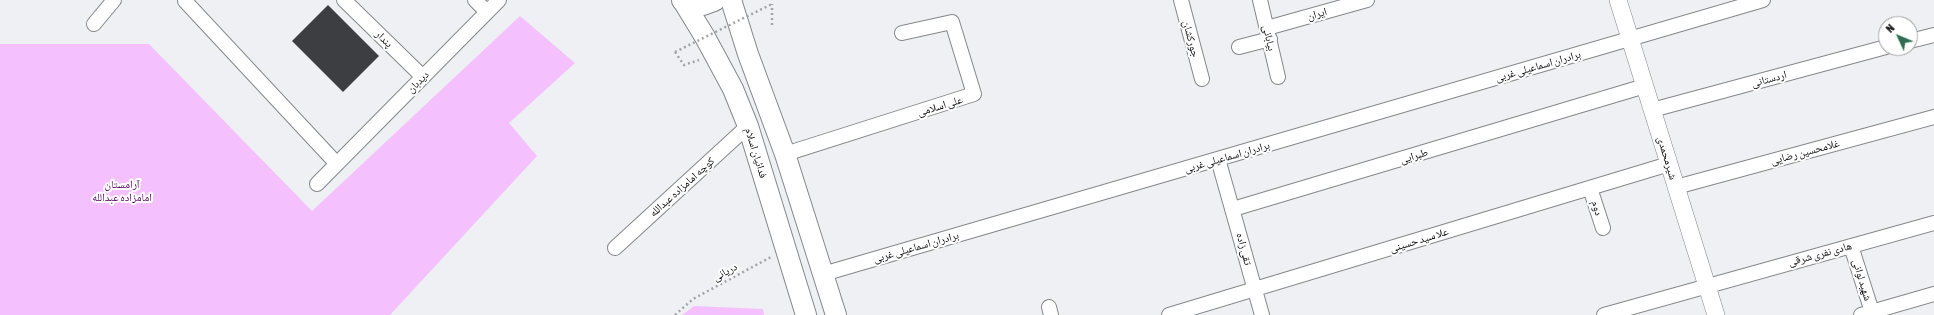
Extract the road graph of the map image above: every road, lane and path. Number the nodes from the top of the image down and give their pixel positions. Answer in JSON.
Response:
{"nodes":[{"id":1,"x":114,"y":0,"type":"edge"},
{"id":2,"x":344,"y":0,"type":"edge"},
{"id":3,"x":475,"y":0,"type":"edge"},
{"id":4,"x":499,"y":0,"type":"edge"},
{"id":5,"x":683,"y":0,"type":"edge"},
{"id":6,"x":714,"y":0,"type":"edge"},
{"id":7,"x":731,"y":0,"type":"edge"},
{"id":8,"x":1181,"y":0,"type":"edge"},
{"id":9,"x":1260,"y":0,"type":"edge"},
{"id":10,"x":1367,"y":0,"type":"edge"},
{"id":11,"x":1618,"y":0,"type":"edge"},
{"id":12,"x":1764,"y":0,"type":"edge"},
{"id":13,"x":185,"y":1,"type":"edge"},
{"id":14,"x":487,"y":12,"type":"junction"},
{"id":15,"x":94,"y":24,"type":"dead end"},
{"id":16,"x":772,"y":25,"type":"dead end"},
{"id":17,"x":902,"y":33,"type":"dead end"},
{"id":18,"x":1268,"y":34,"type":"junction"},
{"id":19,"x":1934,"y":35,"type":"edge"},
{"id":20,"x":1630,"y":39,"type":"junction"},
{"id":21,"x":1918,"y":39,"type":"edge"},
{"id":22,"x":1239,"y":47,"type":"dead end"},
{"id":23,"x":1878,"y":50,"type":"edge"},
{"id":24,"x":684,"y":64,"type":"dead end"},
{"id":25,"x":423,"y":77,"type":"junction"},
{"id":26,"x":1278,"y":77,"type":"dead end"},
{"id":27,"x":1202,"y":79,"type":"dead end"},
{"id":28,"x":1645,"y":86,"type":"junction"},
{"id":29,"x":1652,"y":110,"type":"junction"},
{"id":30,"x":1934,"y":117,"type":"edge"},
{"id":31,"x":748,"y":126,"type":"junction"},
{"id":32,"x":785,"y":154,"type":"junction"},
{"id":33,"x":1218,"y":159,"type":"junction"},
{"id":34,"x":337,"y":164,"type":"junction"},
{"id":35,"x":1669,"y":164,"type":"junction"},
{"id":36,"x":316,"y":184,"type":"dead end"},
{"id":37,"x":1676,"y":187,"type":"junction"},
{"id":38,"x":1590,"y":188,"type":"junction"},
{"id":39,"x":1233,"y":209,"type":"junction"},
{"id":40,"x":1934,"y":223,"type":"edge"},
{"id":41,"x":1603,"y":228,"type":"dead end"},
{"id":42,"x":1851,"y":246,"type":"junction"},
{"id":43,"x":615,"y":248,"type":"dead end"},
{"id":44,"x":786,"y":250,"type":"junction"},
{"id":45,"x":823,"y":274,"type":"junction"},
{"id":46,"x":1707,"y":286,"type":"junction"},
{"id":47,"x":1255,"y":289,"type":"junction"},
{"id":48,"x":1934,"y":294,"type":"edge"},
{"id":49,"x":1868,"y":314,"type":"edge"},
{"id":50,"x":675,"y":315,"type":"edge"},
{"id":51,"x":806,"y":315,"type":"edge"},
{"id":52,"x":836,"y":315,"type":"edge"},
{"id":53,"x":1169,"y":315,"type":"edge"},
{"id":54,"x":1262,"y":315,"type":"edge"},
{"id":55,"x":1604,"y":315,"type":"edge"},
{"id":56,"x":1716,"y":315,"type":"edge"}],
"edges":[{"from":1,"to":15,"type":"street"},
{"from":2,"to":25,"type":"street","name":"پندار"},
{"from":3,"to":14,"type":"street"},
{"from":4,"to":14,"type":"street","name":"دیدبان"},
{"from":5,"to":6,"type":"main road"},
{"from":5,"to":31,"type":"main road","name":"فدائیان اسلام"},
{"from":7,"to":32,"type":"main road"},
{"from":8,"to":27,"type":"street","name":"جورکشان"},
{"from":9,"to":18,"type":"street","name":"بیابانی"},
{"from":10,"to":18,"type":"street","name":"ایران"},
{"from":11,"to":20,"type":"street","name":"شیرمحمدی"},
{"from":12,"to":20,"type":"street","name":"برادران اسماعیلی غربی"},
{"from":13,"to":34,"type":"street"},
{"from":14,"to":25,"type":"street","name":"دیدبان"},
{"from":16,"to":24,"type":"path","bridge":true},
{"from":17,"to":32,"type":"street","name":"علی اسلامی"},
{"from":18,"to":22,"type":"street","name":"ایران"},
{"from":18,"to":26,"type":"street","name":"بیابانی"},
{"from":19,"to":21,"type":"street"},
{"from":20,"to":28,"type":"street","name":"شیرمحمدی"},
{"from":20,"to":33,"type":"street","name":"برادران اسماعیلی غربی"},
{"from":23,"to":29,"type":"street","name":"اردستانی"},
{"from":25,"to":34,"type":"street","name":"دیدبان"},
{"from":28,"to":29,"type":"street","name":"شیرمحمدی"},
{"from":28,"to":39,"type":"street","name":"طبرایی"},
{"from":29,"to":35,"type":"street","name":"شیرمحمدی"},
{"from":30,"to":37,"type":"street","name":"غلامحسین رضایی"},
{"from":31,"to":43,"type":"street","name":"کوچه امامزاده عبدالله"},
{"from":31,"to":44,"type":"main road","name":"فدائیان اسلام"},
{"from":32,"to":45,"type":"main road"},
{"from":33,"to":39,"type":"street"},
{"from":33,"to":45,"type":"street","name":"برادران اسماعیلی غربی"},
{"from":34,"to":36,"type":"street","name":"دیدبان"},
{"from":35,"to":37,"type":"street","name":"شیرمحمدی"},
{"from":35,"to":38,"type":"street","name":"علا سید حسینی"},
{"from":37,"to":46,"type":"street","name":"شیرمحمدی"},
{"from":38,"to":41,"type":"street","name":"دوم"},
{"from":38,"to":47,"type":"street","name":"علا سید حسینی"},
{"from":39,"to":47,"type":"street","name":"تقی زاده"},
{"from":40,"to":42,"type":"street","name":"هادی نفری شرقی"},
{"from":42,"to":46,"type":"street","name":"هادی نفری شرقی"},
{"from":42,"to":49,"type":"street","name":"شهید لوانی"},
{"from":44,"to":50,"type":"path","name":"دریانی"},
{"from":44,"to":51,"type":"main road","name":"فدائیان اسلام"},
{"from":45,"to":52,"type":"main road"},
{"from":46,"to":55,"type":"street","name":"هادی نفری شرقی"},
{"from":46,"to":56,"type":"street","name":"شیرمحمدی"},
{"from":47,"to":53,"type":"street","name":"علا سید حسینی"},
{"from":47,"to":54,"type":"street","name":"تقی زاده"},
{"from":48,"to":49,"type":"street"}]}
